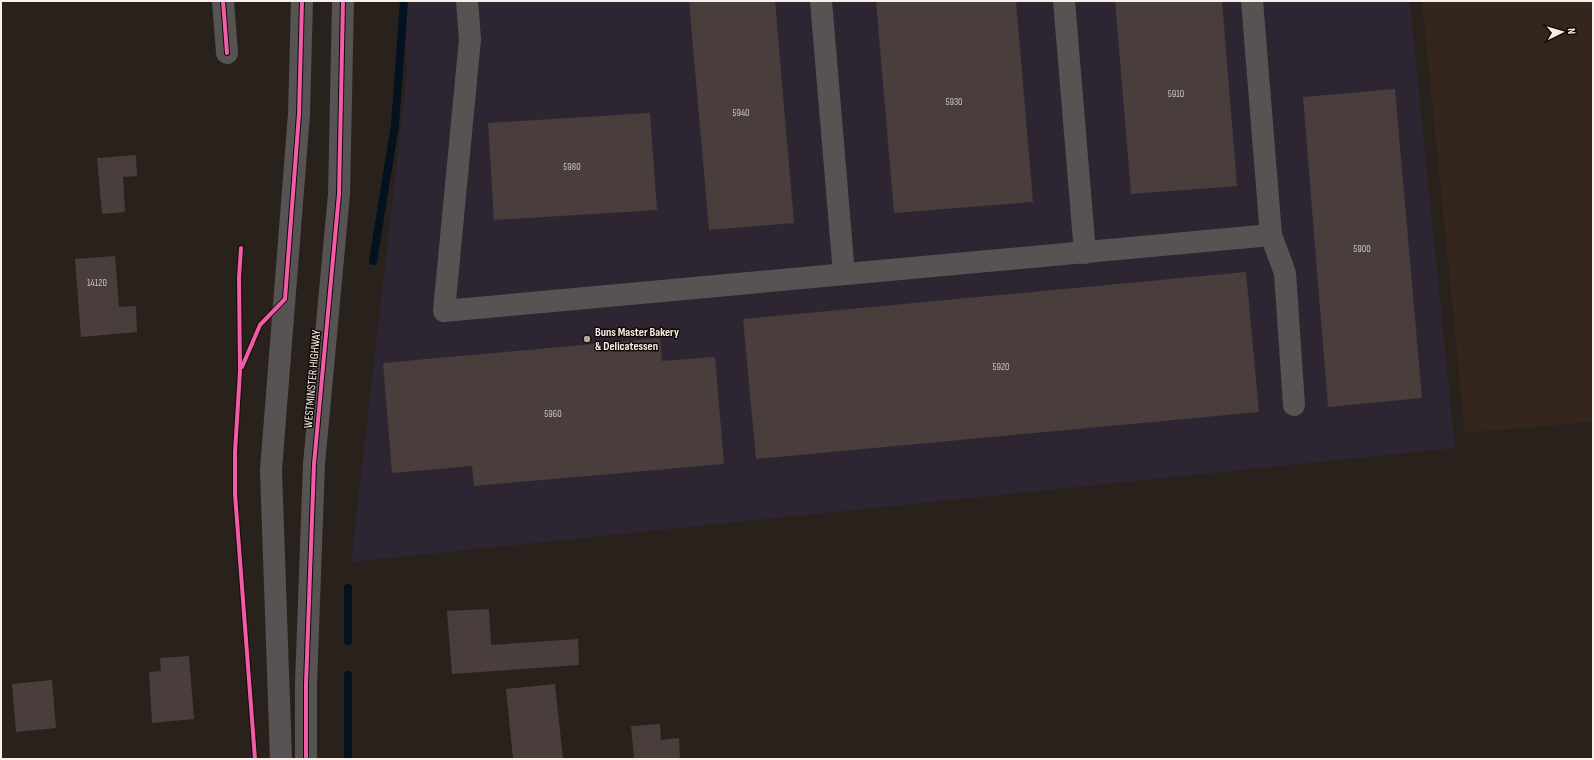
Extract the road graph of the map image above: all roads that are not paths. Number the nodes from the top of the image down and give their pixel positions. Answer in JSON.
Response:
{"nodes":[{"id":1,"x":222,"y":1,"type":"edge"},
{"id":2,"x":302,"y":1,"type":"edge"},
{"id":3,"x":343,"y":1,"type":"edge"},
{"id":4,"x":467,"y":1,"type":"edge"},
{"id":5,"x":821,"y":1,"type":"edge"},
{"id":6,"x":1064,"y":1,"type":"edge"},
{"id":7,"x":1252,"y":1,"type":"edge"},
{"id":8,"x":227,"y":53,"type":"dead end"},
{"id":9,"x":1271,"y":235,"type":"junction"},
{"id":10,"x":1085,"y":253,"type":"junction"},
{"id":11,"x":844,"y":274,"type":"junction"},
{"id":12,"x":1294,"y":405,"type":"dead end"},
{"id":13,"x":281,"y":759,"type":"edge"},
{"id":14,"x":306,"y":759,"type":"edge"}],
"edges":[{"from":1,"to":8,"type":"street"},
{"from":2,"to":13,"type":"street"},
{"from":3,"to":14,"type":"street","name":"WESTMINSTER HIGHWAY"},
{"from":4,"to":11,"type":"street"},
{"from":5,"to":11,"type":"street"},
{"from":6,"to":10,"type":"street"},
{"from":7,"to":9,"type":"street"},
{"from":9,"to":10,"type":"street"},
{"from":9,"to":12,"type":"street"},
{"from":10,"to":11,"type":"street"}]}
